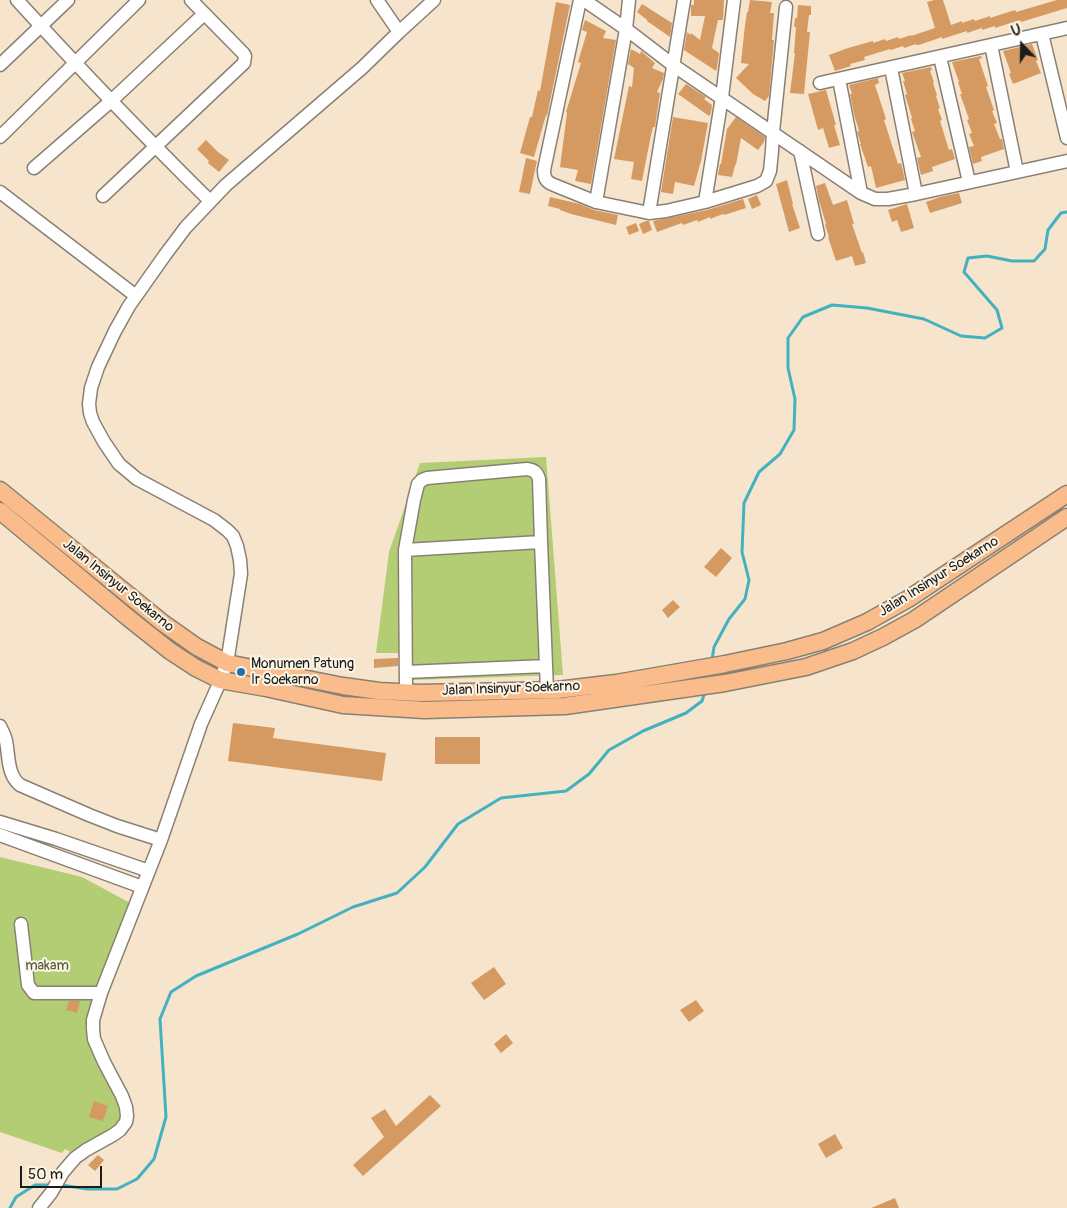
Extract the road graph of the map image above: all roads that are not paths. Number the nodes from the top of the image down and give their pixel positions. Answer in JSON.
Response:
{"nodes":[{"id":1,"x":18,"y":0,"type":"edge"},
{"id":2,"x":68,"y":0,"type":"edge"},
{"id":3,"x":139,"y":0,"type":"edge"},
{"id":4,"x":191,"y":0,"type":"edge"},
{"id":5,"x":377,"y":0,"type":"edge"},
{"id":6,"x":434,"y":0,"type":"edge"},
{"id":7,"x":582,"y":0,"type":"edge"},
{"id":8,"x":629,"y":0,"type":"edge"},
{"id":9,"x":684,"y":0,"type":"edge"},
{"id":10,"x":734,"y":0,"type":"edge"},
{"id":11,"x":786,"y":7,"type":"dead end"},
{"id":12,"x":204,"y":14,"type":"junction"},
{"id":13,"x":41,"y":26,"type":"junction"},
{"id":14,"x":626,"y":28,"type":"junction"},
{"id":15,"x":1067,"y":28,"type":"edge"},
{"id":16,"x":399,"y":32,"type":"junction"},
{"id":17,"x":1042,"y":34,"type":"junction"},
{"id":18,"x":991,"y":45,"type":"junction"},
{"id":19,"x":940,"y":57,"type":"junction"},
{"id":20,"x":74,"y":63,"type":"junction"},
{"id":21,"x":0,"y":65,"type":"edge"},
{"id":22,"x":673,"y":65,"type":"junction"},
{"id":23,"x":891,"y":68,"type":"junction"},
{"id":24,"x":839,"y":79,"type":"junction"},
{"id":25,"x":820,"y":83,"type":"dead end"},
{"id":26,"x":722,"y":97,"type":"junction"},
{"id":27,"x":111,"y":101,"type":"junction"},
{"id":28,"x":773,"y":132,"type":"junction"},
{"id":29,"x":0,"y":137,"type":"edge"},
{"id":30,"x":1067,"y":138,"type":"edge"},
{"id":31,"x":155,"y":147,"type":"junction"},
{"id":32,"x":800,"y":151,"type":"junction"},
{"id":33,"x":1067,"y":161,"type":"edge"},
{"id":34,"x":34,"y":168,"type":"dead end"},
{"id":35,"x":1017,"y":172,"type":"junction"},
{"id":36,"x":969,"y":182,"type":"junction"},
{"id":37,"x":0,"y":192,"type":"edge"},
{"id":38,"x":861,"y":193,"type":"junction"},
{"id":39,"x":916,"y":194,"type":"junction"},
{"id":40,"x":104,"y":196,"type":"dead end"},
{"id":41,"x":210,"y":201,"type":"junction"},
{"id":42,"x":596,"y":202,"type":"junction"},
{"id":43,"x":705,"y":202,"type":"junction"},
{"id":44,"x":649,"y":213,"type":"junction"},
{"id":45,"x":818,"y":234,"type":"dead end"},
{"id":46,"x":136,"y":296,"type":"junction"},
{"id":47,"x":0,"y":490,"type":"edge"},
{"id":48,"x":1067,"y":494,"type":"edge"},
{"id":49,"x":0,"y":511,"type":"edge"},
{"id":50,"x":1067,"y":517,"type":"edge"},
{"id":51,"x":541,"y":542,"type":"junction"},
{"id":52,"x":405,"y":550,"type":"junction"},
{"id":53,"x":227,"y":662,"type":"junction"},
{"id":54,"x":546,"y":666,"type":"junction"},
{"id":55,"x":687,"y":670,"type":"junction"},
{"id":56,"x":406,"y":672,"type":"junction"},
{"id":57,"x":220,"y":680,"type":"junction"},
{"id":58,"x":691,"y":688,"type":"junction"},
{"id":59,"x":547,"y":690,"type":"junction"},
{"id":60,"x":406,"y":692,"type":"junction"},
{"id":61,"x":0,"y":726,"type":"edge"},
{"id":62,"x":0,"y":822,"type":"edge"},
{"id":63,"x":0,"y":835,"type":"edge"},
{"id":64,"x":161,"y":840,"type":"junction"},
{"id":65,"x":149,"y":871,"type":"junction"},
{"id":66,"x":142,"y":888,"type":"junction"},
{"id":67,"x":21,"y":924,"type":"dead end"},
{"id":68,"x":101,"y":993,"type":"junction"},
{"id":69,"x":39,"y":1208,"type":"edge"}],
"edges":[{"from":1,"to":13,"type":"street"},
{"from":2,"to":13,"type":"street"},
{"from":3,"to":20,"type":"street"},
{"from":4,"to":12,"type":"street"},
{"from":5,"to":16,"type":"street"},
{"from":6,"to":16,"type":"street"},
{"from":7,"to":14,"type":"street"},
{"from":7,"to":42,"type":"street"},
{"from":8,"to":14,"type":"street"},
{"from":9,"to":22,"type":"street"},
{"from":10,"to":26,"type":"street"},
{"from":11,"to":28,"type":"street"},
{"from":12,"to":27,"type":"street"},
{"from":12,"to":31,"type":"street"},
{"from":13,"to":20,"type":"street"},
{"from":13,"to":21,"type":"street"},
{"from":14,"to":22,"type":"street"},
{"from":14,"to":42,"type":"street"},
{"from":15,"to":17,"type":"street"},
{"from":16,"to":41,"type":"street"},
{"from":17,"to":18,"type":"street"},
{"from":17,"to":30,"type":"street"},
{"from":18,"to":19,"type":"street"},
{"from":18,"to":35,"type":"street"},
{"from":19,"to":23,"type":"street"},
{"from":19,"to":36,"type":"street"},
{"from":20,"to":27,"type":"street"},
{"from":20,"to":29,"type":"street"},
{"from":22,"to":26,"type":"street"},
{"from":22,"to":44,"type":"street"},
{"from":23,"to":24,"type":"street"},
{"from":23,"to":39,"type":"street"},
{"from":24,"to":25,"type":"street"},
{"from":24,"to":38,"type":"street"},
{"from":26,"to":28,"type":"street"},
{"from":26,"to":43,"type":"street"},
{"from":27,"to":31,"type":"street"},
{"from":27,"to":34,"type":"street"},
{"from":28,"to":32,"type":"street"},
{"from":28,"to":43,"type":"street"},
{"from":31,"to":40,"type":"street"},
{"from":31,"to":41,"type":"street"},
{"from":32,"to":38,"type":"street"},
{"from":32,"to":45,"type":"street"},
{"from":33,"to":35,"type":"street"},
{"from":35,"to":36,"type":"street"},
{"from":36,"to":39,"type":"street"},
{"from":37,"to":46,"type":"street"},
{"from":38,"to":39,"type":"street"},
{"from":41,"to":46,"type":"street"},
{"from":42,"to":44,"type":"street"},
{"from":43,"to":44,"type":"street"},
{"from":46,"to":53,"type":"street"},
{"from":47,"to":53,"type":"main road","name":"Jalan Insinyur Soekarno"},
{"from":48,"to":55,"type":"main road","name":"Jalan Insinyur Soekarno"},
{"from":49,"to":57,"type":"main road","name":"Jalan Insinyur Soekarno"},
{"from":50,"to":58,"type":"main road","name":"Jalan Insinyur Soekarno"},
{"from":51,"to":52,"type":"street"},
{"from":51,"to":52,"type":"street"},
{"from":51,"to":54,"type":"street"},
{"from":52,"to":56,"type":"street"},
{"from":53,"to":57,"type":"street"},
{"from":53,"to":60,"type":"main road","name":"Jalan Insinyur Soekarno"},
{"from":54,"to":56,"type":"street"},
{"from":54,"to":59,"type":"street"},
{"from":55,"to":58,"type":"main road"},
{"from":55,"to":59,"type":"main road","name":"Jalan Insinyur Soekarno"},
{"from":56,"to":60,"type":"street"},
{"from":57,"to":58,"type":"main road","name":"Jalan Insinyur Soekarno"},
{"from":57,"to":64,"type":"street"},
{"from":59,"to":60,"type":"main road","name":"Jalan Insinyur Soekarno"},
{"from":61,"to":64,"type":"street"},
{"from":62,"to":65,"type":"street"},
{"from":63,"to":66,"type":"street"},
{"from":64,"to":65,"type":"street"},
{"from":65,"to":66,"type":"street"},
{"from":66,"to":68,"type":"street"},
{"from":67,"to":68,"type":"street"},
{"from":68,"to":69,"type":"street"}]}
